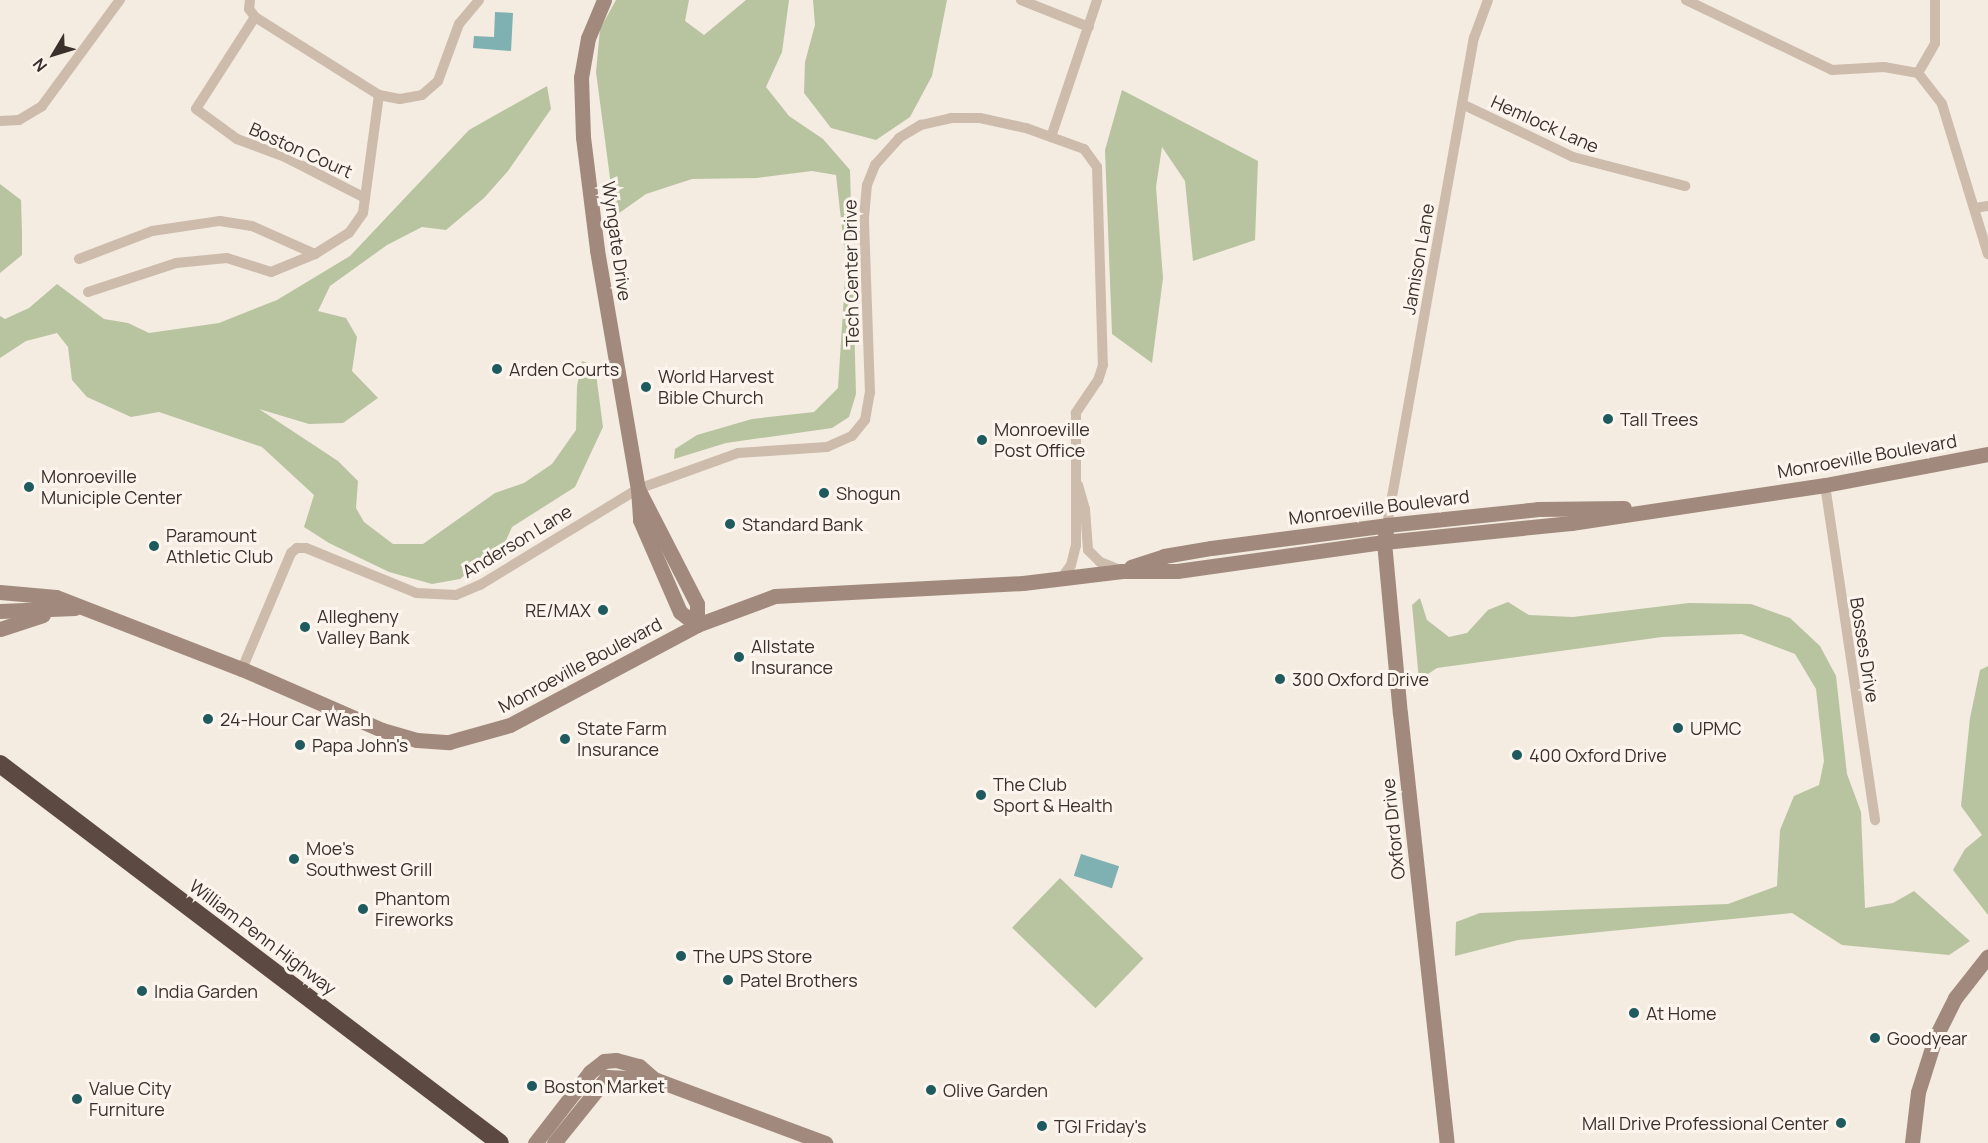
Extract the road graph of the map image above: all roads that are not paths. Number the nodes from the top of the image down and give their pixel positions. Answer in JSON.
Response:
{"nodes":[{"id":1,"x":120,"y":0,"type":"edge"},
{"id":2,"x":250,"y":0,"type":"edge"},
{"id":3,"x":479,"y":0,"type":"edge"},
{"id":4,"x":604,"y":0,"type":"edge"},
{"id":5,"x":1021,"y":0,"type":"edge"},
{"id":6,"x":1097,"y":0,"type":"edge"},
{"id":7,"x":1488,"y":0,"type":"edge"},
{"id":8,"x":1686,"y":0,"type":"edge"},
{"id":9,"x":1935,"y":0,"type":"edge"},
{"id":10,"x":255,"y":18,"type":"junction"},
{"id":11,"x":1089,"y":27,"type":"junction"},
{"id":12,"x":1918,"y":74,"type":"junction"},
{"id":13,"x":379,"y":95,"type":"junction"},
{"id":14,"x":1462,"y":104,"type":"junction"},
{"id":15,"x":0,"y":121,"type":"edge"},
{"id":16,"x":1051,"y":137,"type":"junction"},
{"id":17,"x":1685,"y":186,"type":"dead end"},
{"id":18,"x":365,"y":198,"type":"junction"},
{"id":19,"x":1988,"y":206,"type":"edge"},
{"id":20,"x":1975,"y":208,"type":"junction"},
{"id":21,"x":315,"y":254,"type":"junction"},
{"id":22,"x":1988,"y":254,"type":"edge"},
{"id":23,"x":79,"y":259,"type":"dead end"},
{"id":24,"x":88,"y":292,"type":"dead end"},
{"id":25,"x":1988,"y":454,"type":"edge"},
{"id":26,"x":1076,"y":477,"type":"junction"},
{"id":27,"x":1825,"y":485,"type":"junction"},
{"id":28,"x":638,"y":489,"type":"junction"},
{"id":29,"x":1645,"y":509,"type":"junction"},
{"id":30,"x":1387,"y":525,"type":"junction"},
{"id":31,"x":1384,"y":542,"type":"junction"},
{"id":32,"x":1122,"y":571,"type":"junction"},
{"id":33,"x":1061,"y":579,"type":"junction"},
{"id":34,"x":0,"y":592,"type":"edge"},
{"id":35,"x":75,"y":608,"type":"junction"},
{"id":36,"x":0,"y":611,"type":"edge"},
{"id":37,"x":54,"y":612,"type":"junction"},
{"id":38,"x":697,"y":625,"type":"junction"},
{"id":39,"x":0,"y":629,"type":"edge"},
{"id":40,"x":242,"y":669,"type":"junction"},
{"id":41,"x":0,"y":764,"type":"edge"},
{"id":42,"x":1875,"y":820,"type":"dead end"},
{"id":43,"x":1988,"y":956,"type":"edge"},
{"id":44,"x":654,"y":1079,"type":"junction"},
{"id":45,"x":1448,"y":1138,"type":"edge"},
{"id":46,"x":500,"y":1143,"type":"edge"},
{"id":47,"x":535,"y":1143,"type":"edge"},
{"id":48,"x":554,"y":1143,"type":"edge"},
{"id":49,"x":825,"y":1143,"type":"edge"},
{"id":50,"x":1912,"y":1143,"type":"edge"}],
"edges":[{"from":1,"to":15,"type":"street"},
{"from":2,"to":10,"type":"street"},
{"from":3,"to":13,"type":"street"},
{"from":4,"to":28,"type":"main road","name":"Wyngate Drive"},
{"from":5,"to":11,"type":"street"},
{"from":6,"to":11,"type":"street"},
{"from":7,"to":14,"type":"street","name":"Jamison Lane"},
{"from":8,"to":12,"type":"street"},
{"from":9,"to":12,"type":"street"},
{"from":10,"to":13,"type":"street"},
{"from":10,"to":18,"type":"street","name":"Boston Court"},
{"from":11,"to":16,"type":"street"},
{"from":12,"to":20,"type":"street"},
{"from":13,"to":18,"type":"street"},
{"from":14,"to":17,"type":"street","name":"Hemlock Lane"},
{"from":14,"to":30,"type":"street","name":"Jamison Lane"},
{"from":16,"to":26,"type":"street","name":"Tech Center Drive"},
{"from":16,"to":28,"type":"street","name":"Tech Center Drive"},
{"from":18,"to":21,"type":"street"},
{"from":19,"to":20,"type":"street"},
{"from":20,"to":22,"type":"street"},
{"from":21,"to":23,"type":"street"},
{"from":21,"to":24,"type":"street"},
{"from":25,"to":27,"type":"main road","name":"Monroeville Boulevard"},
{"from":26,"to":32,"type":"street","name":"Tech Center Drive"},
{"from":26,"to":33,"type":"street","name":"Tech Center Drive"},
{"from":27,"to":29,"type":"main road","name":"Monroeville Boulevard"},
{"from":27,"to":42,"type":"street","name":"Bosses Drive"},
{"from":28,"to":38,"type":"main road","name":"Wyngate Drive"},
{"from":28,"to":40,"type":"street","name":"Anderson Lane"},
{"from":29,"to":30,"type":"main road","name":"Monroeville Boulevard"},
{"from":29,"to":31,"type":"main road","name":"Monroeville Boulevard"},
{"from":30,"to":31,"type":"main road","name":"Oxford Drive"},
{"from":30,"to":32,"type":"main road","name":"Monroeville Boulevard"},
{"from":31,"to":32,"type":"main road","name":"Monroeville Boulevard"},
{"from":31,"to":45,"type":"main road","name":"Oxford Drive"},
{"from":32,"to":33,"type":"main road","name":"Monroeville Boulevard"},
{"from":33,"to":38,"type":"main road","name":"Monroeville Boulevard"},
{"from":34,"to":35,"type":"main road","name":"Monroeville Boulevard"},
{"from":35,"to":37,"type":"main road"},
{"from":35,"to":40,"type":"main road","name":"Monroeville Boulevard"},
{"from":36,"to":37,"type":"main road"},
{"from":37,"to":39,"type":"main road"},
{"from":38,"to":40,"type":"main road","name":"Monroeville Boulevard"},
{"from":41,"to":46,"type":"highway","name":"William Penn Highway"},
{"from":43,"to":50,"type":"main road"},
{"from":44,"to":47,"type":"main road"},
{"from":44,"to":48,"type":"main road"},
{"from":44,"to":49,"type":"main road"}]}
